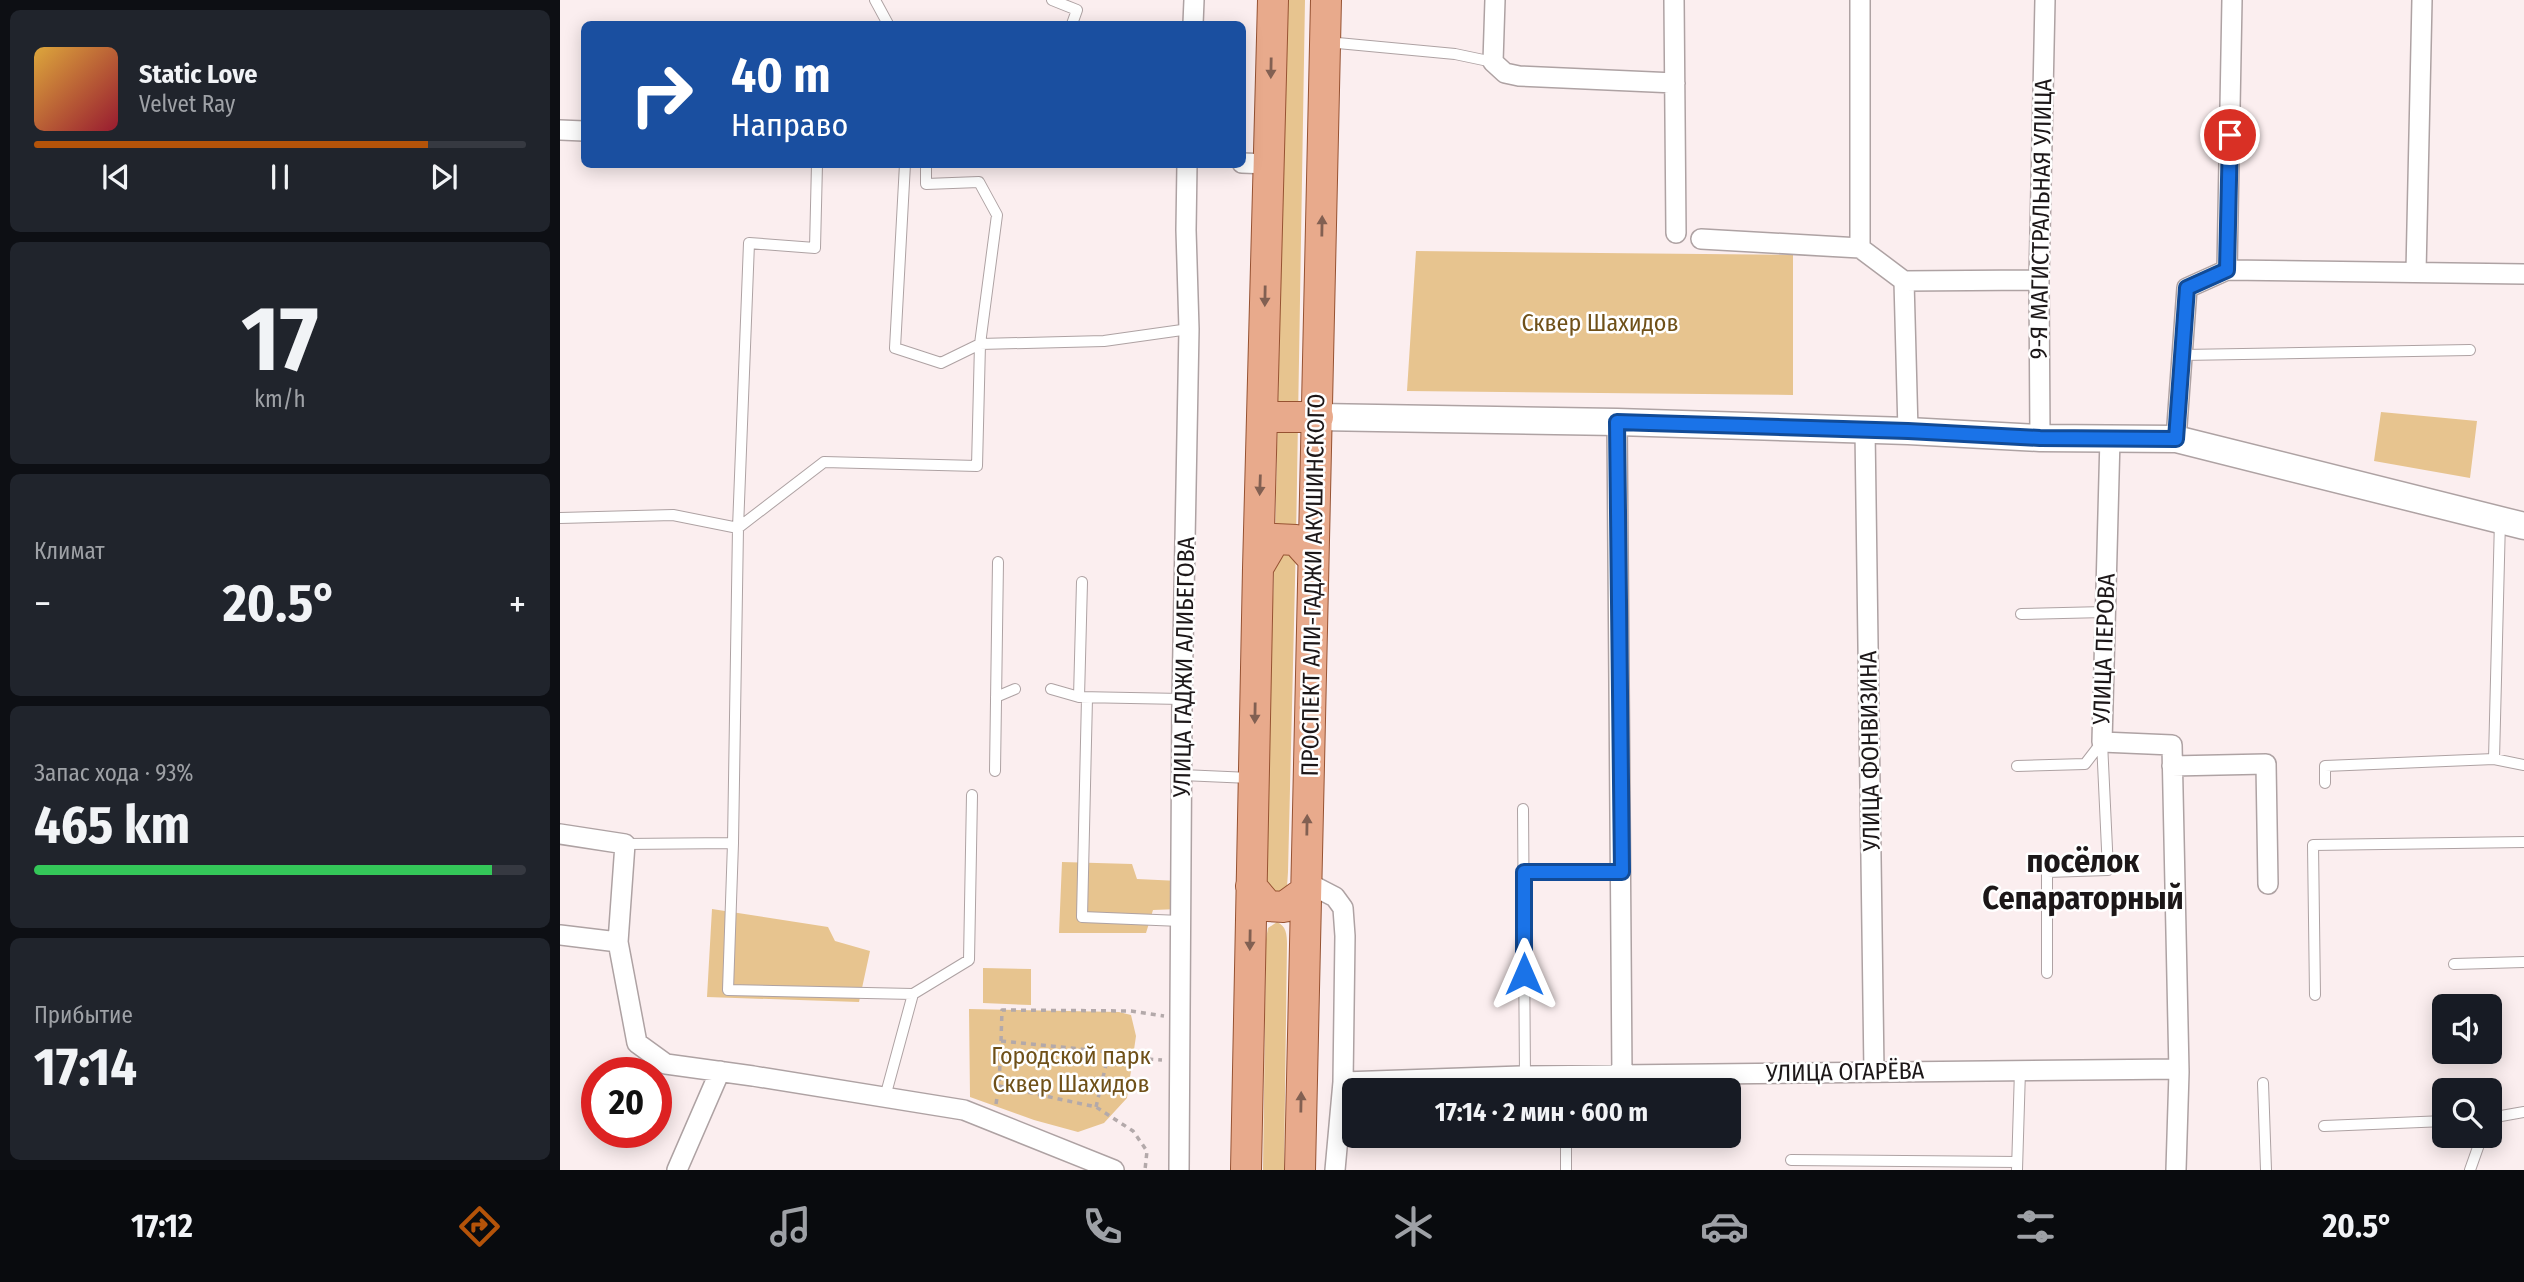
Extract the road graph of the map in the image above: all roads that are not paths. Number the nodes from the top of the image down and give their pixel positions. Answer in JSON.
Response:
{"nodes":[{"id":1,"x":875,"y":0,"type":"edge"},
{"id":2,"x":1052,"y":0,"type":"edge"},
{"id":3,"x":1194,"y":0,"type":"edge"},
{"id":4,"x":1273,"y":0,"type":"edge"},
{"id":5,"x":1326,"y":0,"type":"edge"},
{"id":6,"x":1495,"y":0,"type":"edge"},
{"id":7,"x":1674,"y":0,"type":"edge"},
{"id":8,"x":1860,"y":0,"type":"edge"},
{"id":9,"x":2045,"y":0,"type":"edge"},
{"id":10,"x":2232,"y":0,"type":"edge"},
{"id":11,"x":2422,"y":0,"type":"edge"},
{"id":12,"x":886,"y":21,"type":"edge"},
{"id":13,"x":1073,"y":21,"type":"edge"},
{"id":14,"x":1193,"y":21,"type":"edge"},
{"id":15,"x":1325,"y":42,"type":"junction"},
{"id":16,"x":1493,"y":62,"type":"junction"},
{"id":17,"x":1675,"y":82,"type":"junction"},
{"id":18,"x":560,"y":130,"type":"edge"},
{"id":19,"x":581,"y":131,"type":"edge"},
{"id":20,"x":1256,"y":163,"type":"edge"},
{"id":21,"x":817,"y":168,"type":"edge"},
{"id":22,"x":905,"y":168,"type":"edge"},
{"id":23,"x":926,"y":168,"type":"edge"},
{"id":24,"x":1187,"y":168,"type":"edge"},
{"id":25,"x":1676,"y":233,"type":"dead end"},
{"id":26,"x":1701,"y":239,"type":"dead end"},
{"id":27,"x":1860,"y":248,"type":"junction"},
{"id":28,"x":2227,"y":270,"type":"junction"},
{"id":29,"x":2416,"y":272,"type":"junction"},
{"id":30,"x":2524,"y":274,"type":"edge"},
{"id":31,"x":2039,"y":280,"type":"junction"},
{"id":32,"x":1904,"y":281,"type":"junction"},
{"id":33,"x":1189,"y":329,"type":"junction"},
{"id":34,"x":980,"y":344,"type":"junction"},
{"id":35,"x":2470,"y":350,"type":"dead end"},
{"id":36,"x":2182,"y":355,"type":"junction"},
{"id":37,"x":1262,"y":417,"type":"junction"},
{"id":38,"x":1318,"y":417,"type":"junction"},
{"id":39,"x":1617,"y":422,"type":"junction"},
{"id":40,"x":1865,"y":430,"type":"junction"},
{"id":41,"x":1908,"y":431,"type":"junction"},
{"id":42,"x":2040,"y":438,"type":"junction"},
{"id":43,"x":2110,"y":438,"type":"junction"},
{"id":44,"x":2176,"y":439,"type":"junction"},
{"id":45,"x":560,"y":518,"type":"edge"},
{"id":46,"x":2512,"y":523,"type":"edge"},
{"id":47,"x":738,"y":528,"type":"junction"},
{"id":48,"x":1313,"y":559,"type":"junction"},
{"id":49,"x":998,"y":562,"type":"dead end"},
{"id":50,"x":1258,"y":568,"type":"junction"},
{"id":51,"x":1082,"y":582,"type":"dead end"},
{"id":52,"x":2105,"y":612,"type":"junction"},
{"id":53,"x":2021,"y":614,"type":"dead end"},
{"id":54,"x":1015,"y":688,"type":"dead end"},
{"id":55,"x":1051,"y":689,"type":"dead end"},
{"id":56,"x":996,"y":697,"type":"junction"},
{"id":57,"x":1083,"y":697,"type":"junction"},
{"id":58,"x":1182,"y":699,"type":"junction"},
{"id":59,"x":2102,"y":742,"type":"junction"},
{"id":60,"x":2494,"y":759,"type":"junction"},
{"id":61,"x":2017,"y":765,"type":"dead end"},
{"id":62,"x":2524,"y":765,"type":"edge"},
{"id":63,"x":2172,"y":766,"type":"junction"},
{"id":64,"x":995,"y":771,"type":"dead end"},
{"id":65,"x":1182,"y":775,"type":"junction"},
{"id":66,"x":1254,"y":778,"type":"junction"},
{"id":67,"x":2325,"y":783,"type":"dead end"},
{"id":68,"x":972,"y":796,"type":"dead end"},
{"id":69,"x":1523,"y":809,"type":"dead end"},
{"id":70,"x":560,"y":834,"type":"edge"},
{"id":71,"x":2524,"y":842,"type":"edge"},
{"id":72,"x":733,"y":843,"type":"junction"},
{"id":73,"x":625,"y":844,"type":"junction"},
{"id":74,"x":1524,"y":872,"type":"junction"},
{"id":75,"x":1622,"y":872,"type":"junction"},
{"id":76,"x":2268,"y":884,"type":"dead end"},
{"id":77,"x":1251,"y":886,"type":"junction"},
{"id":78,"x":1306,"y":886,"type":"junction"},
{"id":79,"x":1181,"y":921,"type":"junction"},
{"id":80,"x":560,"y":935,"type":"edge"},
{"id":81,"x":618,"y":942,"type":"junction"},
{"id":82,"x":2524,"y":962,"type":"edge"},
{"id":83,"x":2454,"y":964,"type":"dead end"},
{"id":84,"x":2047,"y":973,"type":"dead end"},
{"id":85,"x":913,"y":994,"type":"junction"},
{"id":86,"x":2315,"y":995,"type":"dead end"},
{"id":87,"x":2179,"y":1069,"type":"junction"},
{"id":88,"x":2020,"y":1070,"type":"junction"},
{"id":89,"x":720,"y":1071,"type":"junction"},
{"id":90,"x":1874,"y":1072,"type":"junction"},
{"id":91,"x":1525,"y":1076,"type":"junction"},
{"id":92,"x":1622,"y":1076,"type":"junction"},
{"id":93,"x":1343,"y":1078,"type":"edge"},
{"id":94,"x":1464,"y":1078,"type":"edge"},
{"id":95,"x":1537,"y":1078,"type":"edge"},
{"id":96,"x":1606,"y":1078,"type":"edge"},
{"id":97,"x":2263,"y":1083,"type":"dead end"},
{"id":98,"x":1342,"y":1093,"type":"edge"},
{"id":99,"x":885,"y":1097,"type":"junction"},
{"id":100,"x":2524,"y":1112,"type":"edge"},
{"id":101,"x":2502,"y":1116,"type":"edge"},
{"id":102,"x":2432,"y":1122,"type":"edge"},
{"id":103,"x":2324,"y":1126,"type":"dead end"},
{"id":104,"x":1566,"y":1148,"type":"edge"},
{"id":105,"x":2478,"y":1148,"type":"edge"},
{"id":106,"x":1791,"y":1160,"type":"dead end"},
{"id":107,"x":2017,"y":1166,"type":"edge"},
{"id":108,"x":677,"y":1170,"type":"edge"},
{"id":109,"x":1114,"y":1170,"type":"edge"},
{"id":110,"x":1179,"y":1170,"type":"edge"},
{"id":111,"x":1246,"y":1170,"type":"edge"},
{"id":112,"x":1300,"y":1170,"type":"edge"},
{"id":113,"x":1335,"y":1170,"type":"edge"},
{"id":114,"x":1566,"y":1170,"type":"edge"},
{"id":115,"x":2176,"y":1170,"type":"edge"},
{"id":116,"x":2266,"y":1170,"type":"edge"},
{"id":117,"x":2470,"y":1170,"type":"edge"}],
"edges":[{"from":1,"to":12,"type":"lane"},
{"from":2,"to":13,"type":"lane"},
{"from":3,"to":14,"type":"street"},
{"from":4,"to":20,"type":"main road","one_way":true},
{"from":5,"to":15,"type":"main road","name":"ПРОСПЕКТ АЛИ-ГАДЖИ АКУШИНСКОГО"},
{"from":6,"to":16,"type":"street"},
{"from":7,"to":17,"type":"street"},
{"from":8,"to":27,"type":"street"},
{"from":9,"to":31,"type":"street","name":"9-Я МАГИСТРАЛЬНАЯ УЛИЦА"},
{"from":10,"to":28,"type":"street"},
{"from":11,"to":29,"type":"street"},
{"from":15,"to":16,"type":"lane"},
{"from":38,"to":15,"type":"main road","name":"ПРОСПЕКТ АЛИ-ГАДЖИ АКУШИНСКОГО","one_way":true},
{"from":16,"to":17,"type":"street"},
{"from":17,"to":25,"type":"street"},
{"from":18,"to":19,"type":"street"},
{"from":20,"to":37,"type":"main road","one_way":true},
{"from":21,"to":47,"type":"lane"},
{"from":22,"to":34,"type":"lane"},
{"from":23,"to":34,"type":"lane"},
{"from":24,"to":33,"type":"street","name":"УЛИЦА ГАДЖИ АЛИБЕГОВА"},
{"from":26,"to":27,"type":"street"},
{"from":27,"to":32,"type":"street"},
{"from":28,"to":29,"type":"street"},
{"from":28,"to":36,"type":"street"},
{"from":29,"to":30,"type":"street"},
{"from":31,"to":32,"type":"street"},
{"from":31,"to":42,"type":"street","name":"9-Я МАГИСТРАЛЬНАЯ УЛИЦА"},
{"from":32,"to":41,"type":"street"},
{"from":33,"to":34,"type":"lane"},
{"from":33,"to":58,"type":"street","name":"УЛИЦА ГАДЖИ АЛИБЕГОВА"},
{"from":34,"to":47,"type":"lane"},
{"from":35,"to":36,"type":"lane"},
{"from":36,"to":44,"type":"street"},
{"from":37,"to":38,"type":"main road"},
{"from":37,"to":50,"type":"main road","one_way":true},
{"from":38,"to":39,"type":"street"},
{"from":38,"to":48,"type":"main road","name":"ПРОСПЕКТ АЛИ-ГАДЖИ АКУШИНСКОГО"},
{"from":39,"to":40,"type":"street"},
{"from":39,"to":75,"type":"street"},
{"from":40,"to":41,"type":"street"},
{"from":40,"to":90,"type":"street","name":"УЛИЦА ФОНВИЗИНА"},
{"from":41,"to":42,"type":"street"},
{"from":42,"to":43,"type":"street"},
{"from":43,"to":44,"type":"street"},
{"from":43,"to":52,"type":"street","name":"УЛИЦА ПЕРОВА"},
{"from":44,"to":46,"type":"street"},
{"from":45,"to":47,"type":"lane"},
{"from":46,"to":60,"type":"lane"},
{"from":47,"to":72,"type":"lane"},
{"from":48,"to":50,"type":"main road"},
{"from":78,"to":48,"type":"main road","name":"ПРОСПЕКТ АЛИ-ГАДЖИ АКУШИНСКОГО","one_way":true},
{"from":49,"to":56,"type":"lane"},
{"from":50,"to":66,"type":"main road","one_way":true},
{"from":51,"to":57,"type":"lane"},
{"from":52,"to":53,"type":"lane"},
{"from":52,"to":59,"type":"street","name":"УЛИЦА ПЕРОВА"},
{"from":54,"to":56,"type":"lane"},
{"from":55,"to":57,"type":"lane"},
{"from":56,"to":64,"type":"lane"},
{"from":57,"to":58,"type":"lane"},
{"from":57,"to":79,"type":"lane"},
{"from":58,"to":65,"type":"street","name":"УЛИЦА ГАДЖИ АЛИБЕГОВА"},
{"from":59,"to":61,"type":"lane"},
{"from":59,"to":63,"type":"street","name":"УЛИЦА ПЕРОВА"},
{"from":59,"to":84,"type":"lane"},
{"from":60,"to":62,"type":"lane"},
{"from":60,"to":67,"type":"lane"},
{"from":63,"to":76,"type":"street"},
{"from":63,"to":87,"type":"street"},
{"from":65,"to":66,"type":"lane"},
{"from":65,"to":79,"type":"street","name":"УЛИЦА ГАДЖИ АЛИБЕГОВА"},
{"from":66,"to":77,"type":"main road"},
{"from":68,"to":85,"type":"lane"},
{"from":69,"to":74,"type":"lane"},
{"from":70,"to":73,"type":"street"},
{"from":71,"to":86,"type":"lane"},
{"from":72,"to":73,"type":"lane"},
{"from":72,"to":85,"type":"lane"},
{"from":73,"to":81,"type":"street"},
{"from":74,"to":75,"type":"lane"},
{"from":74,"to":91,"type":"lane"},
{"from":75,"to":92,"type":"street"},
{"from":77,"to":78,"type":"main road"},
{"from":77,"to":111,"type":"main road","one_way":true},
{"from":78,"to":93,"type":"street"},
{"from":112,"to":78,"type":"main road","name":"ПРОСПЕКТ АЛИ-ГАДЖИ АКУШИНСКОГО","one_way":true},
{"from":79,"to":110,"type":"street","name":"УЛИЦА ГАДЖИ АЛИБЕГОВА"},
{"from":80,"to":81,"type":"street"},
{"from":81,"to":89,"type":"street"},
{"from":82,"to":83,"type":"lane"},
{"from":85,"to":99,"type":"lane"},
{"from":87,"to":88,"type":"street","name":"УЛИЦА ОГАРЁВА"},
{"from":87,"to":115,"type":"street"},
{"from":88,"to":90,"type":"street","name":"УЛИЦА ОГАРЁВА"},
{"from":88,"to":107,"type":"lane"},
{"from":89,"to":99,"type":"street"},
{"from":89,"to":108,"type":"street"},
{"from":90,"to":92,"type":"street","name":"УЛИЦА ОГАРЁВА"},
{"from":91,"to":94,"type":"street","name":"УЛИЦА ОГАРЁВА"},
{"from":91,"to":95,"type":"street","name":"УЛИЦА ОГАРЁВА"},
{"from":92,"to":96,"type":"street","name":"УЛИЦА ОГАРЁВА"},
{"from":97,"to":116,"type":"lane"},
{"from":98,"to":113,"type":"street"},
{"from":99,"to":109,"type":"street"},
{"from":100,"to":101,"type":"lane"},
{"from":102,"to":103,"type":"lane"},
{"from":104,"to":114,"type":"lane"},
{"from":105,"to":117,"type":"lane"},
{"from":106,"to":107,"type":"lane"}]}
